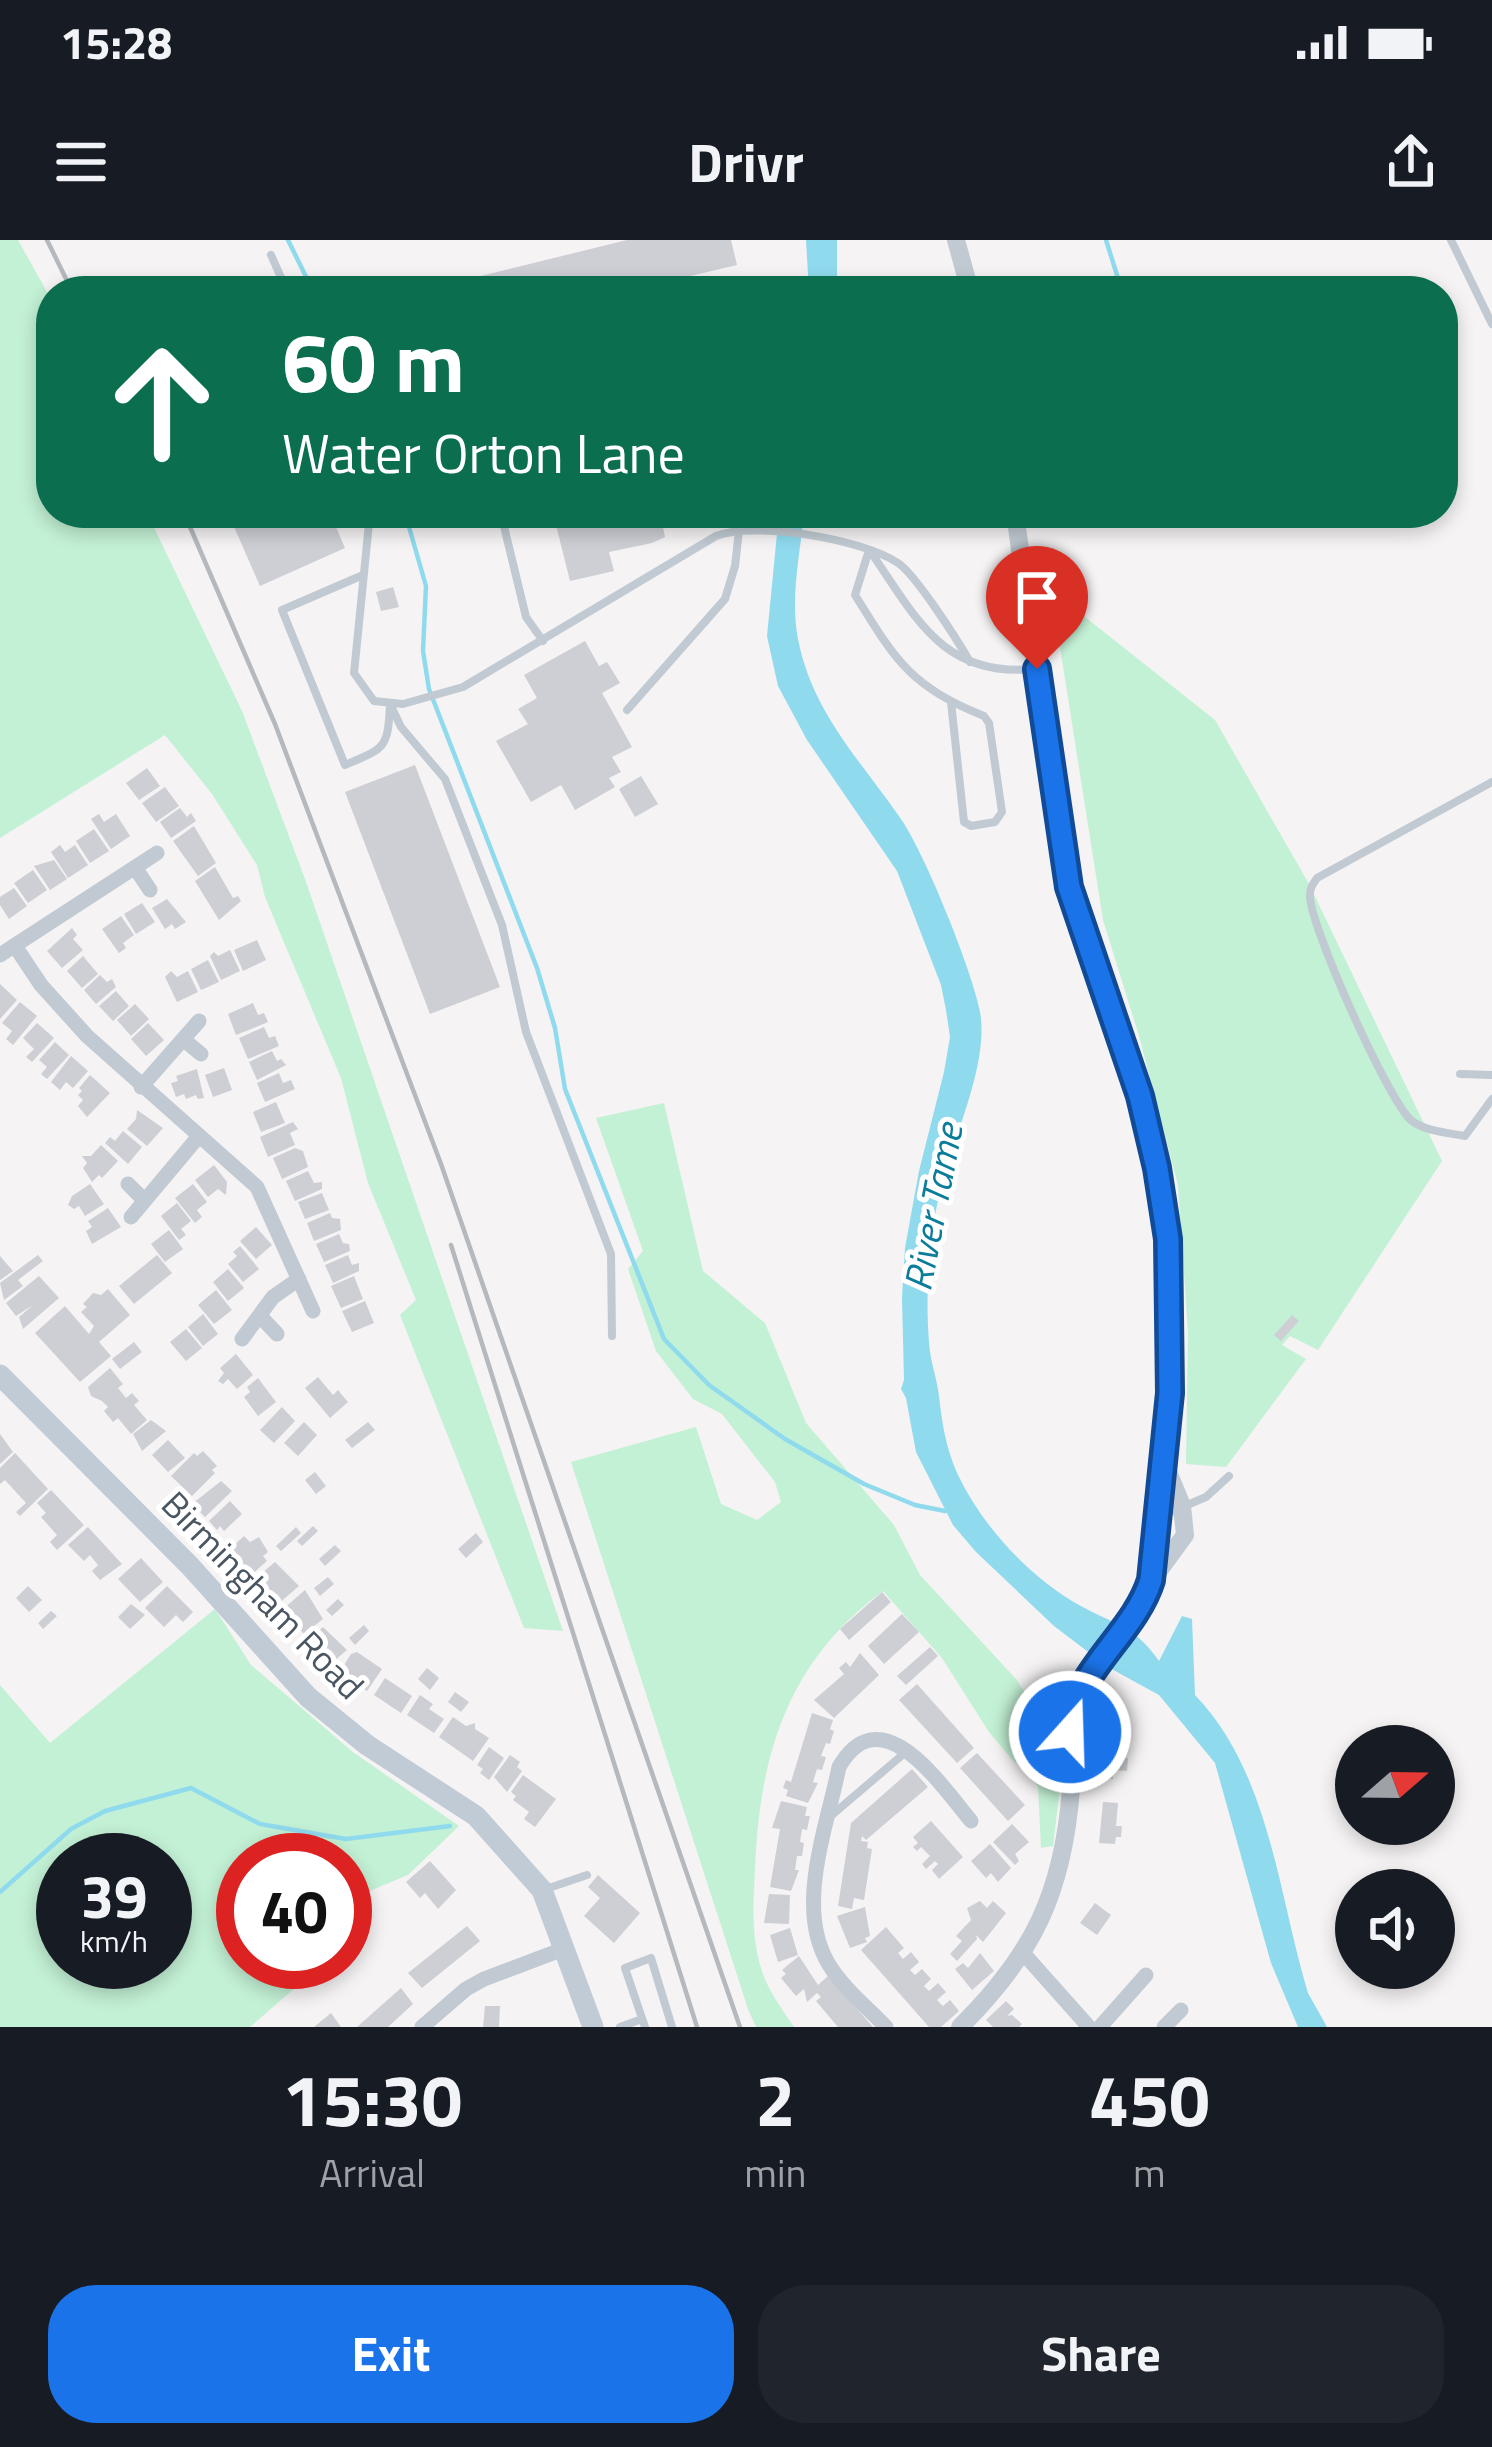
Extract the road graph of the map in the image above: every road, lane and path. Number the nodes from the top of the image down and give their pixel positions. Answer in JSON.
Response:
{"nodes":[{"id":1,"x":956,"y":240,"type":"edge"},
{"id":2,"x":1450,"y":240,"type":"edge"},
{"id":3,"x":271,"y":255,"type":"dead end"},
{"id":4,"x":280,"y":276,"type":"edge"},
{"id":5,"x":966,"y":276,"type":"edge"},
{"id":6,"x":1492,"y":324,"type":"edge"},
{"id":7,"x":368,"y":528,"type":"edge"},
{"id":8,"x":504,"y":528,"type":"edge"},
{"id":9,"x":738,"y":528,"type":"junction"},
{"id":10,"x":1017,"y":528,"type":"edge"},
{"id":11,"x":869,"y":550,"type":"junction"},
{"id":12,"x":363,"y":575,"type":"junction"},
{"id":13,"x":543,"y":641,"type":"junction"},
{"id":14,"x":970,"y":662,"type":"junction"},
{"id":15,"x":1037,"y":669,"type":"junction"},
{"id":16,"x":951,"y":702,"type":"junction"},
{"id":17,"x":390,"y":704,"type":"junction"},
{"id":18,"x":627,"y":710,"type":"dead end"},
{"id":19,"x":1492,"y":782,"type":"edge"},
{"id":20,"x":157,"y":853,"type":"dead end"},
{"id":21,"x":136,"y":868,"type":"junction"},
{"id":22,"x":150,"y":890,"type":"dead end"},
{"id":23,"x":7,"y":951,"type":"edge"},
{"id":24,"x":199,"y":1022,"type":"dead end"},
{"id":25,"x":184,"y":1040,"type":"junction"},
{"id":26,"x":200,"y":1054,"type":"dead end"},
{"id":27,"x":1460,"y":1074,"type":"dead end"},
{"id":28,"x":1492,"y":1076,"type":"edge"},
{"id":29,"x":141,"y":1087,"type":"junction"},
{"id":30,"x":1492,"y":1099,"type":"edge"},
{"id":31,"x":199,"y":1136,"type":"junction"},
{"id":32,"x":128,"y":1184,"type":"dead end"},
{"id":33,"x":144,"y":1200,"type":"junction"},
{"id":34,"x":131,"y":1217,"type":"dead end"},
{"id":35,"x":299,"y":1279,"type":"junction"},
{"id":36,"x":313,"y":1311,"type":"dead end"},
{"id":37,"x":261,"y":1317,"type":"junction"},
{"id":38,"x":278,"y":1334,"type":"dead end"},
{"id":39,"x":612,"y":1336,"type":"dead end"},
{"id":40,"x":242,"y":1339,"type":"dead end"},
{"id":41,"x":0,"y":1375,"type":"edge"},
{"id":42,"x":1162,"y":1457,"type":"junction"},
{"id":43,"x":1229,"y":1476,"type":"dead end"},
{"id":44,"x":1182,"y":1506,"type":"junction"},
{"id":45,"x":1156,"y":1520,"type":"junction"},
{"id":46,"x":1151,"y":1580,"type":"junction"},
{"id":47,"x":908,"y":1750,"type":"junction"},
{"id":48,"x":829,"y":1817,"type":"junction"},
{"id":49,"x":970,"y":1821,"type":"dead end"},
{"id":50,"x":587,"y":1875,"type":"dead end"},
{"id":51,"x":542,"y":1890,"type":"junction"},
{"id":52,"x":566,"y":1948,"type":"junction"},
{"id":53,"x":1024,"y":1954,"type":"junction"},
{"id":54,"x":1146,"y":1975,"type":"dead end"},
{"id":55,"x":1181,"y":2011,"type":"dead end"},
{"id":56,"x":643,"y":2023,"type":"edge"},
{"id":57,"x":422,"y":2027,"type":"edge"},
{"id":58,"x":593,"y":2027,"type":"edge"},
{"id":59,"x":620,"y":2027,"type":"edge"},
{"id":60,"x":672,"y":2027,"type":"edge"},
{"id":61,"x":886,"y":2027,"type":"edge"},
{"id":62,"x":960,"y":2027,"type":"edge"},
{"id":63,"x":1089,"y":2027,"type":"edge"},
{"id":64,"x":1100,"y":2027,"type":"edge"},
{"id":65,"x":1164,"y":2027,"type":"edge"}],
"edges":[{"from":1,"to":5,"type":"street"},
{"from":2,"to":6,"type":"lane"},
{"from":3,"to":4,"type":"lane"},
{"from":7,"to":12,"type":"lane"},
{"from":8,"to":13,"type":"lane"},
{"from":9,"to":11,"type":"lane"},
{"from":9,"to":13,"type":"lane"},
{"from":9,"to":18,"type":"lane"},
{"from":10,"to":15,"type":"street"},
{"from":11,"to":14,"type":"lane"},
{"from":11,"to":14,"type":"lane"},
{"from":11,"to":16,"type":"lane"},
{"from":12,"to":17,"type":"lane"},
{"from":12,"to":17,"type":"lane"},
{"from":13,"to":17,"type":"lane"},
{"from":14,"to":15,"type":"lane"},
{"from":15,"to":42,"type":"street"},
{"from":16,"to":16,"type":"lane"},
{"from":17,"to":39,"type":"lane"},
{"from":19,"to":30,"type":"lane"},
{"from":20,"to":21,"type":"street"},
{"from":21,"to":22,"type":"street"},
{"from":21,"to":23,"type":"street"},
{"from":23,"to":29,"type":"street"},
{"from":24,"to":25,"type":"street"},
{"from":25,"to":26,"type":"street"},
{"from":25,"to":29,"type":"street"},
{"from":27,"to":28,"type":"lane"},
{"from":29,"to":31,"type":"street"},
{"from":31,"to":33,"type":"street"},
{"from":31,"to":35,"type":"street"},
{"from":32,"to":33,"type":"street"},
{"from":33,"to":34,"type":"street"},
{"from":35,"to":36,"type":"street"},
{"from":35,"to":37,"type":"street"},
{"from":37,"to":38,"type":"street"},
{"from":37,"to":40,"type":"street"},
{"from":41,"to":51,"type":"main road","name":"Birmingham Road"},
{"from":42,"to":44,"type":"street"},
{"from":42,"to":45,"type":"street"},
{"from":43,"to":44,"type":"lane"},
{"from":44,"to":45,"type":"lane"},
{"from":44,"to":46,"type":"street"},
{"from":45,"to":46,"type":"street"},
{"from":46,"to":53,"type":"street"},
{"from":47,"to":48,"type":"lane"},
{"from":47,"to":48,"type":"street"},
{"from":47,"to":49,"type":"street"},
{"from":48,"to":61,"type":"street"},
{"from":50,"to":51,"type":"lane"},
{"from":51,"to":52,"type":"main road","name":"Birmingham Road"},
{"from":52,"to":57,"type":"street"},
{"from":52,"to":58,"type":"main road","name":"Birmingham Road"},
{"from":53,"to":62,"type":"street"},
{"from":53,"to":63,"type":"street"},
{"from":54,"to":64,"type":"street"},
{"from":55,"to":65,"type":"street"},
{"from":56,"to":59,"type":"lane"},
{"from":56,"to":60,"type":"lane"}]}
